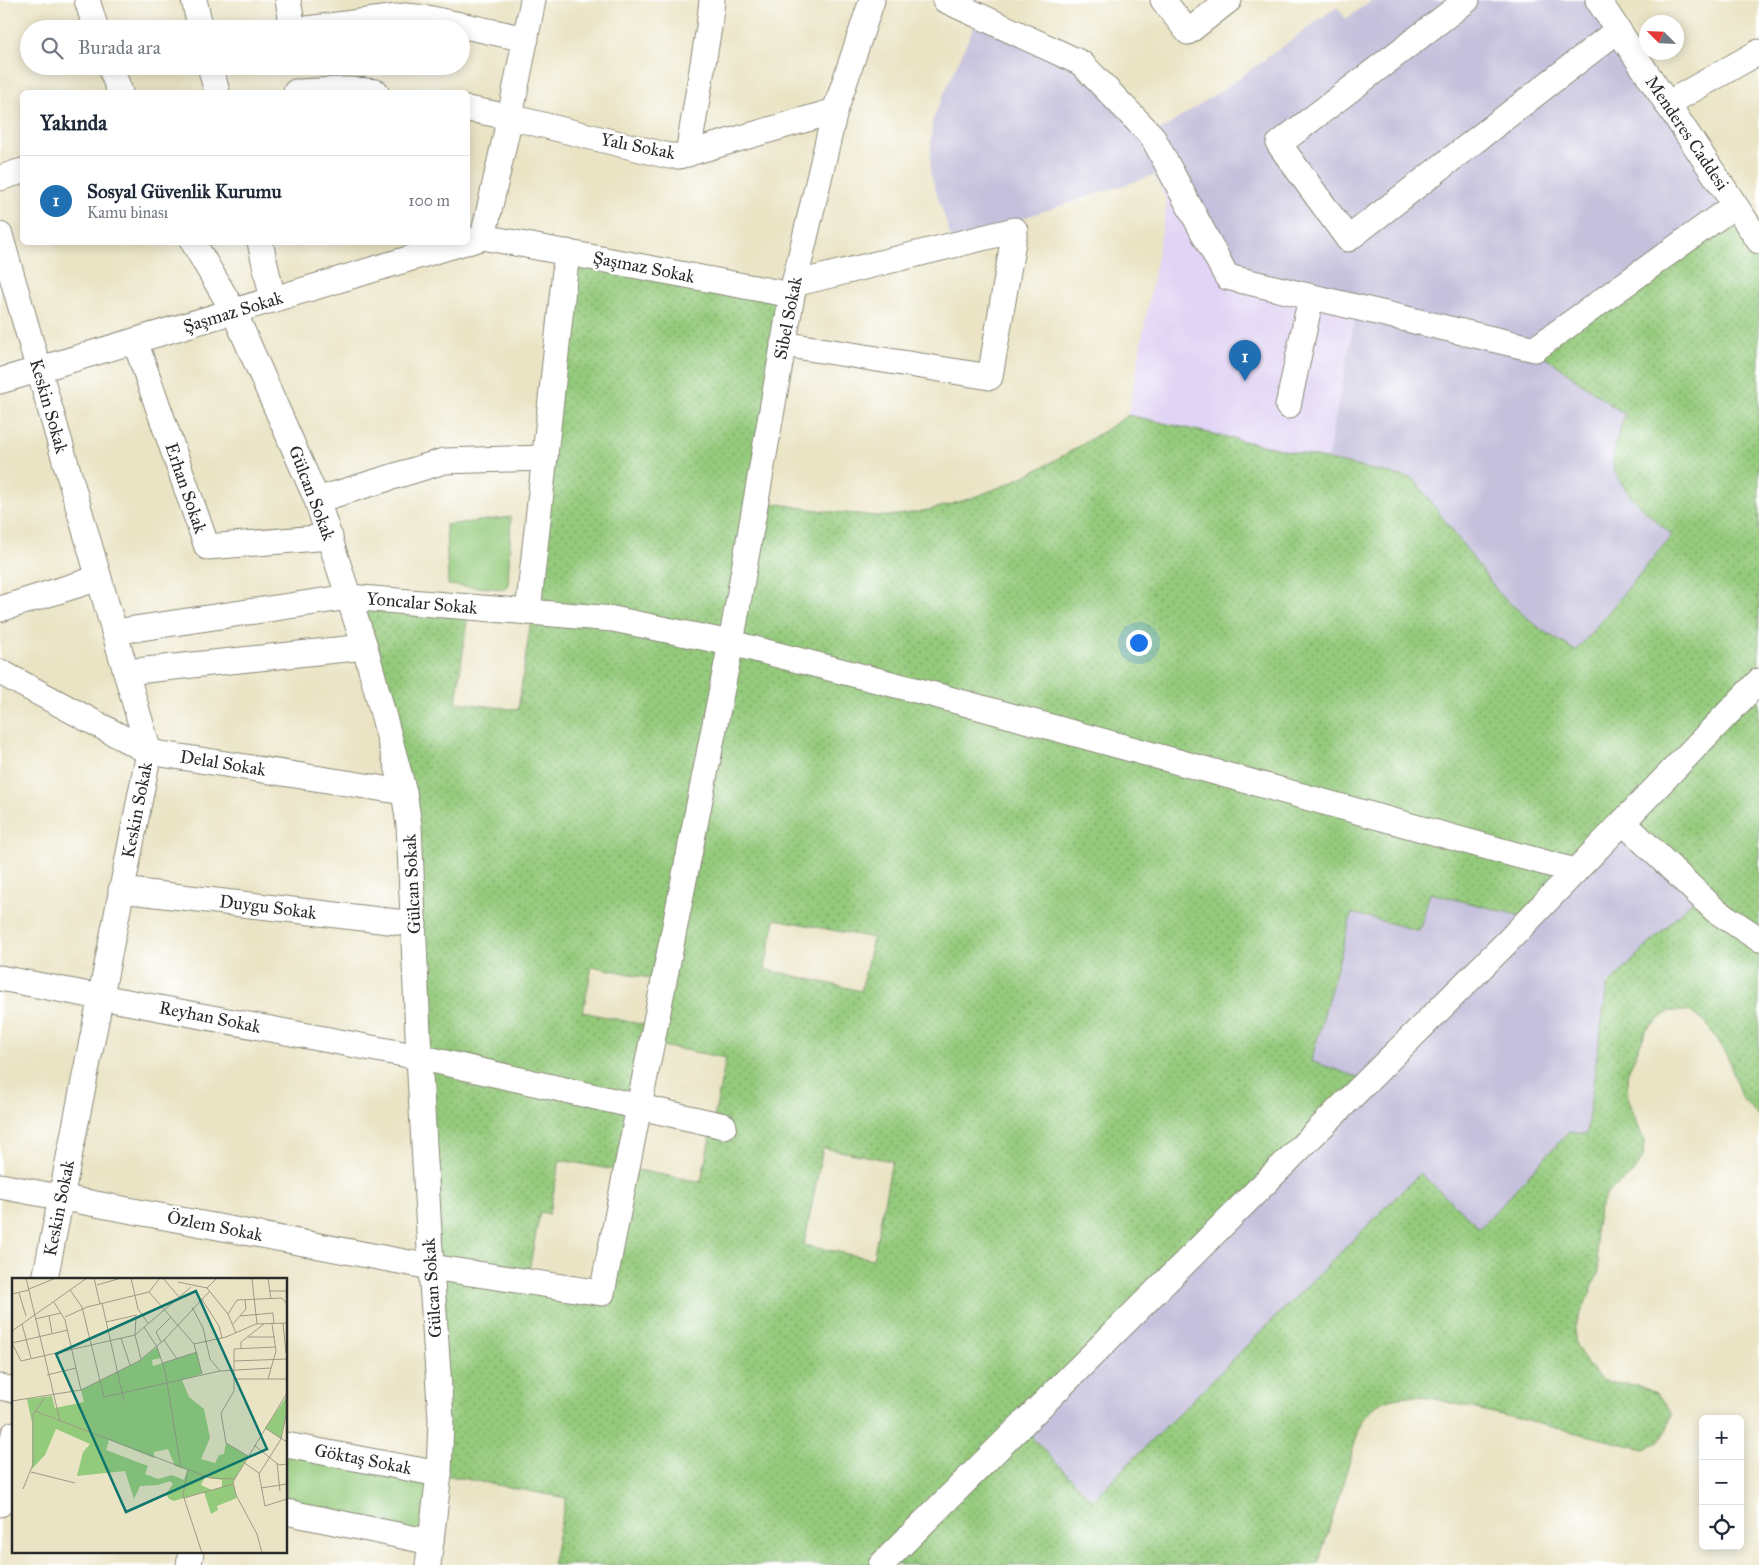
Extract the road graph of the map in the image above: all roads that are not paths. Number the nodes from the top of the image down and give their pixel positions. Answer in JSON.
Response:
{"nodes":[{"id":1,"x":87,"y":0,"type":"edge"},
{"id":2,"x":194,"y":0,"type":"edge"},
{"id":3,"x":288,"y":0,"type":"edge"},
{"id":4,"x":533,"y":0,"type":"edge"},
{"id":5,"x":712,"y":0,"type":"edge"},
{"id":6,"x":872,"y":0,"type":"edge"},
{"id":7,"x":1162,"y":0,"type":"edge"},
{"id":8,"x":1229,"y":0,"type":"edge"},
{"id":9,"x":1467,"y":0,"type":"edge"},
{"id":10,"x":1598,"y":0,"type":"edge"},
{"id":11,"x":960,"y":3,"type":"edge"},
{"id":12,"x":93,"y":20,"type":"edge"},
{"id":13,"x":199,"y":20,"type":"edge"},
{"id":14,"x":291,"y":20,"type":"edge"},
{"id":15,"x":375,"y":20,"type":"edge"},
{"id":16,"x":436,"y":20,"type":"edge"},
{"id":17,"x":470,"y":27,"type":"edge"},
{"id":18,"x":1618,"y":30,"type":"junction"},
{"id":19,"x":526,"y":39,"type":"junction"},
{"id":20,"x":1759,"y":52,"type":"edge"},
{"id":21,"x":113,"y":75,"type":"edge"},
{"id":22,"x":212,"y":75,"type":"edge"},
{"id":23,"x":119,"y":90,"type":"edge"},
{"id":24,"x":216,"y":90,"type":"edge"},
{"id":25,"x":1667,"y":104,"type":"junction"},
{"id":26,"x":470,"y":109,"type":"edge"},
{"id":27,"x":835,"y":112,"type":"junction"},
{"id":28,"x":510,"y":117,"type":"junction"},
{"id":29,"x":688,"y":154,"type":"junction"},
{"id":30,"x":20,"y":172,"type":"edge"},
{"id":31,"x":0,"y":178,"type":"edge"},
{"id":32,"x":1735,"y":205,"type":"junction"},
{"id":33,"x":0,"y":235,"type":"edge"},
{"id":34,"x":472,"y":240,"type":"edge"},
{"id":35,"x":1759,"y":241,"type":"edge"},
{"id":36,"x":195,"y":245,"type":"edge"},
{"id":37,"x":261,"y":245,"type":"edge"},
{"id":38,"x":455,"y":245,"type":"edge"},
{"id":39,"x":568,"y":252,"type":"junction"},
{"id":40,"x":793,"y":290,"type":"junction"},
{"id":41,"x":1311,"y":297,"type":"junction"},
{"id":42,"x":273,"y":300,"type":"junction"},
{"id":43,"x":234,"y":312,"type":"junction"},
{"id":44,"x":135,"y":341,"type":"junction"},
{"id":45,"x":783,"y":344,"type":"junction"},
{"id":46,"x":39,"y":370,"type":"junction"},
{"id":47,"x":0,"y":381,"type":"edge"},
{"id":48,"x":1288,"y":406,"type":"dead end"},
{"id":49,"x":544,"y":458,"type":"junction"},
{"id":50,"x":317,"y":500,"type":"junction"},
{"id":51,"x":330,"y":537,"type":"junction"},
{"id":52,"x":99,"y":578,"type":"junction"},
{"id":53,"x":349,"y":597,"type":"junction"},
{"id":54,"x":0,"y":609,"type":"edge"},
{"id":55,"x":528,"y":612,"type":"junction"},
{"id":56,"x":114,"y":632,"type":"junction"},
{"id":57,"x":730,"y":643,"type":"junction"},
{"id":58,"x":365,"y":647,"type":"junction"},
{"id":59,"x":0,"y":672,"type":"edge"},
{"id":60,"x":126,"y":672,"type":"junction"},
{"id":61,"x":1759,"y":681,"type":"edge"},
{"id":62,"x":149,"y":752,"type":"junction"},
{"id":63,"x":404,"y":792,"type":"junction"},
{"id":64,"x":1623,"y":822,"type":"junction"},
{"id":65,"x":1575,"y":871,"type":"junction"},
{"id":66,"x":121,"y":890,"type":"junction"},
{"id":67,"x":414,"y":924,"type":"junction"},
{"id":68,"x":1759,"y":939,"type":"edge"},
{"id":69,"x":0,"y":978,"type":"edge"},
{"id":70,"x":100,"y":997,"type":"junction"},
{"id":71,"x":419,"y":1057,"type":"junction"},
{"id":72,"x":639,"y":1106,"type":"junction"},
{"id":73,"x":724,"y":1126,"type":"dead end"},
{"id":74,"x":0,"y":1186,"type":"edge"},
{"id":75,"x":61,"y":1198,"type":"junction"},
{"id":76,"x":431,"y":1266,"type":"junction"},
{"id":77,"x":44,"y":1278,"type":"edge"},
{"id":78,"x":12,"y":1444,"type":"edge"},
{"id":79,"x":288,"y":1444,"type":"edge"},
{"id":80,"x":440,"y":1474,"type":"junction"},
{"id":81,"x":0,"y":1504,"type":"edge"},
{"id":82,"x":288,"y":1513,"type":"edge"},
{"id":83,"x":191,"y":1552,"type":"edge"},
{"id":84,"x":429,"y":1553,"type":"edge"},
{"id":85,"x":188,"y":1565,"type":"edge"},
{"id":86,"x":881,"y":1565,"type":"edge"}],
"edges":[{"from":1,"to":12,"type":"street"},
{"from":2,"to":13,"type":"street"},
{"from":3,"to":14,"type":"street"},
{"from":4,"to":19,"type":"street"},
{"from":5,"to":29,"type":"street"},
{"from":6,"to":27,"type":"street","name":"Sibel Sokak"},
{"from":7,"to":8,"type":"street"},
{"from":9,"to":18,"type":"street"},
{"from":10,"to":18,"type":"street","name":"Menderes Caddesi"},
{"from":11,"to":41,"type":"street"},
{"from":15,"to":16,"type":"street"},
{"from":17,"to":19,"type":"street"},
{"from":18,"to":25,"type":"street","name":"Menderes Caddesi"},
{"from":19,"to":28,"type":"street"},
{"from":20,"to":25,"type":"street"},
{"from":21,"to":23,"type":"street"},
{"from":22,"to":24,"type":"street"},
{"from":25,"to":32,"type":"street","name":"Menderes Caddesi"},
{"from":26,"to":28,"type":"street","name":"Yalı Sokak"},
{"from":27,"to":29,"type":"street","name":"Yalı Sokak"},
{"from":27,"to":40,"type":"street","name":"Sibel Sokak"},
{"from":28,"to":29,"type":"street","name":"Yalı Sokak"},
{"from":28,"to":34,"type":"street"},
{"from":30,"to":31,"type":"street"},
{"from":32,"to":35,"type":"street","name":"Menderes Caddesi"},
{"from":32,"to":41,"type":"street"},
{"from":33,"to":46,"type":"street","name":"Keskin Sokak"},
{"from":34,"to":39,"type":"street","name":"Şaşmaz Sokak"},
{"from":36,"to":43,"type":"street","name":"Gülcan Sokak"},
{"from":37,"to":42,"type":"street"},
{"from":38,"to":42,"type":"street","name":"Şaşmaz Sokak"},
{"from":39,"to":40,"type":"street","name":"Şaşmaz Sokak"},
{"from":39,"to":49,"type":"street"},
{"from":40,"to":45,"type":"street","name":"Sibel Sokak"},
{"from":40,"to":45,"type":"street"},
{"from":41,"to":48,"type":"street"},
{"from":42,"to":43,"type":"street","name":"Şaşmaz Sokak"},
{"from":43,"to":44,"type":"street","name":"Şaşmaz Sokak"},
{"from":43,"to":50,"type":"street","name":"Gülcan Sokak"},
{"from":44,"to":46,"type":"street","name":"Şaşmaz Sokak"},
{"from":44,"to":51,"type":"street","name":"Erhan Sokak"},
{"from":45,"to":57,"type":"street","name":"Sibel Sokak"},
{"from":46,"to":47,"type":"street","name":"Şaşmaz Sokak"},
{"from":46,"to":52,"type":"street","name":"Keskin Sokak"},
{"from":49,"to":50,"type":"street"},
{"from":49,"to":55,"type":"street"},
{"from":50,"to":51,"type":"street","name":"Gülcan Sokak"},
{"from":51,"to":53,"type":"street","name":"Gülcan Sokak"},
{"from":52,"to":54,"type":"street"},
{"from":52,"to":56,"type":"street","name":"Keskin Sokak"},
{"from":53,"to":55,"type":"street","name":"Yoncalar Sokak"},
{"from":53,"to":56,"type":"street","name":"Yoncalar Sokak"},
{"from":53,"to":58,"type":"street","name":"Gülcan Sokak"},
{"from":55,"to":57,"type":"street","name":"Yoncalar Sokak"},
{"from":56,"to":60,"type":"street","name":"Keskin Sokak"},
{"from":57,"to":65,"type":"street","name":"Yoncalar Sokak"},
{"from":57,"to":72,"type":"street","name":"Sibel Sokak"},
{"from":58,"to":60,"type":"street"},
{"from":58,"to":63,"type":"street","name":"Gülcan Sokak"},
{"from":59,"to":62,"type":"street","name":"Delal Sokak"},
{"from":60,"to":62,"type":"street","name":"Keskin Sokak"},
{"from":61,"to":64,"type":"street"},
{"from":62,"to":63,"type":"street","name":"Delal Sokak"},
{"from":62,"to":66,"type":"street","name":"Keskin Sokak"},
{"from":63,"to":67,"type":"street","name":"Gülcan Sokak"},
{"from":64,"to":65,"type":"street"},
{"from":64,"to":68,"type":"street"},
{"from":65,"to":86,"type":"street"},
{"from":66,"to":67,"type":"street","name":"Duygu Sokak"},
{"from":66,"to":70,"type":"street","name":"Keskin Sokak"},
{"from":67,"to":71,"type":"street","name":"Gülcan Sokak"},
{"from":69,"to":70,"type":"street","name":"Reyhan Sokak"},
{"from":70,"to":71,"type":"street","name":"Reyhan Sokak"},
{"from":70,"to":75,"type":"street","name":"Keskin Sokak"},
{"from":71,"to":72,"type":"street","name":"Reyhan Sokak"},
{"from":71,"to":76,"type":"street","name":"Gülcan Sokak"},
{"from":72,"to":73,"type":"street","name":"Reyhan Sokak"},
{"from":72,"to":76,"type":"street","name":"Özlem Sokak"},
{"from":74,"to":75,"type":"street","name":"Özlem Sokak"},
{"from":75,"to":76,"type":"street","name":"Özlem Sokak"},
{"from":75,"to":77,"type":"street","name":"Keskin Sokak"},
{"from":76,"to":80,"type":"street","name":"Gülcan Sokak"},
{"from":78,"to":81,"type":"street"},
{"from":79,"to":80,"type":"street","name":"Göktaş Sokak"},
{"from":80,"to":84,"type":"street","name":"Gülcan Sokak"},
{"from":82,"to":84,"type":"street"},
{"from":83,"to":85,"type":"street"}]}
